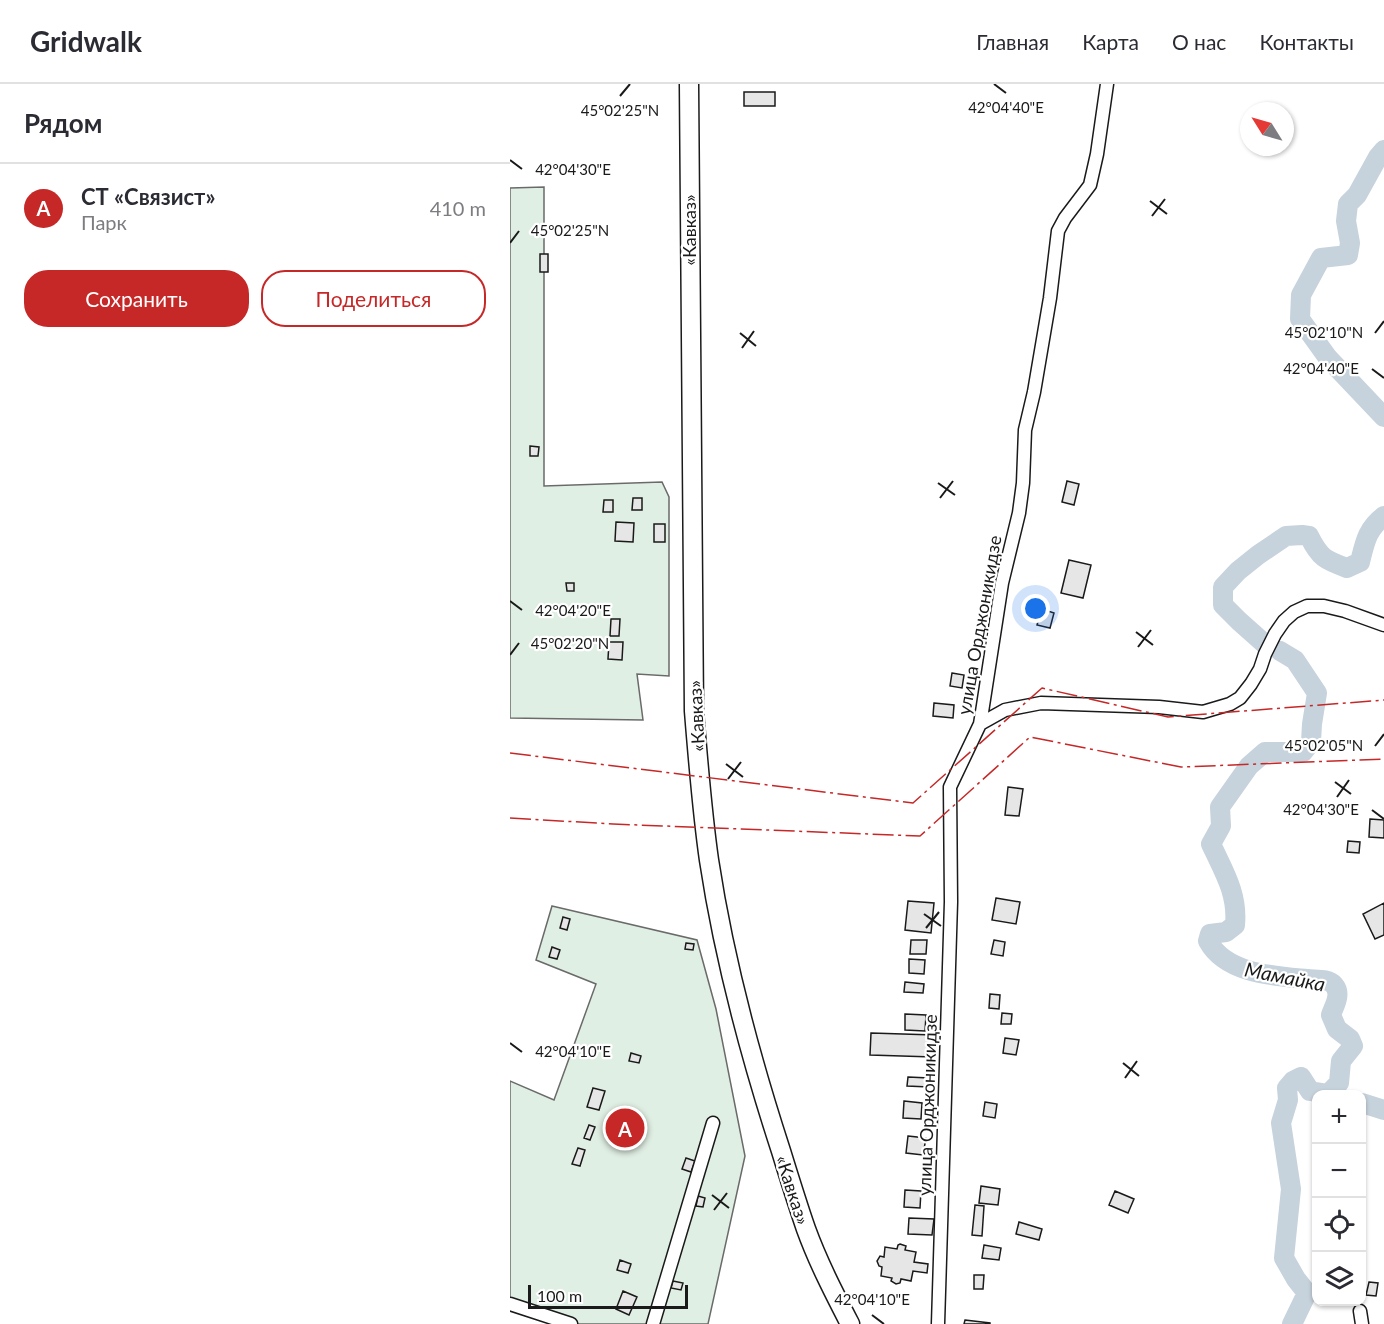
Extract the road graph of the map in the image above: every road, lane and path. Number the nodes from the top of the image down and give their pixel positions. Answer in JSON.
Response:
{"nodes":[{"id":1,"x":688,"y":84,"type":"edge"},
{"id":2,"x":1107,"y":84,"type":"edge"},
{"id":3,"x":1384,"y":625,"type":"edge"},
{"id":4,"x":980,"y":724,"type":"junction"},
{"id":5,"x":713,"y":1123,"type":"dead end"},
{"id":6,"x":510,"y":1304,"type":"edge"},
{"id":7,"x":544,"y":1320,"type":"edge"},
{"id":8,"x":571,"y":1324,"type":"edge"},
{"id":9,"x":653,"y":1324,"type":"edge"},
{"id":10,"x":850,"y":1324,"type":"edge"},
{"id":11,"x":938,"y":1324,"type":"edge"}],
"edges":[{"from":1,"to":10,"type":"highway","name":"«Кавказ»"},
{"from":2,"to":4,"type":"street","name":"улица Орджоникидзе"},
{"from":3,"to":4,"type":"street"},
{"from":4,"to":11,"type":"street","name":"улица Орджоникидзе"},
{"from":5,"to":9,"type":"street"},
{"from":6,"to":7,"type":"street"},
{"from":7,"to":8,"type":"street"}]}
